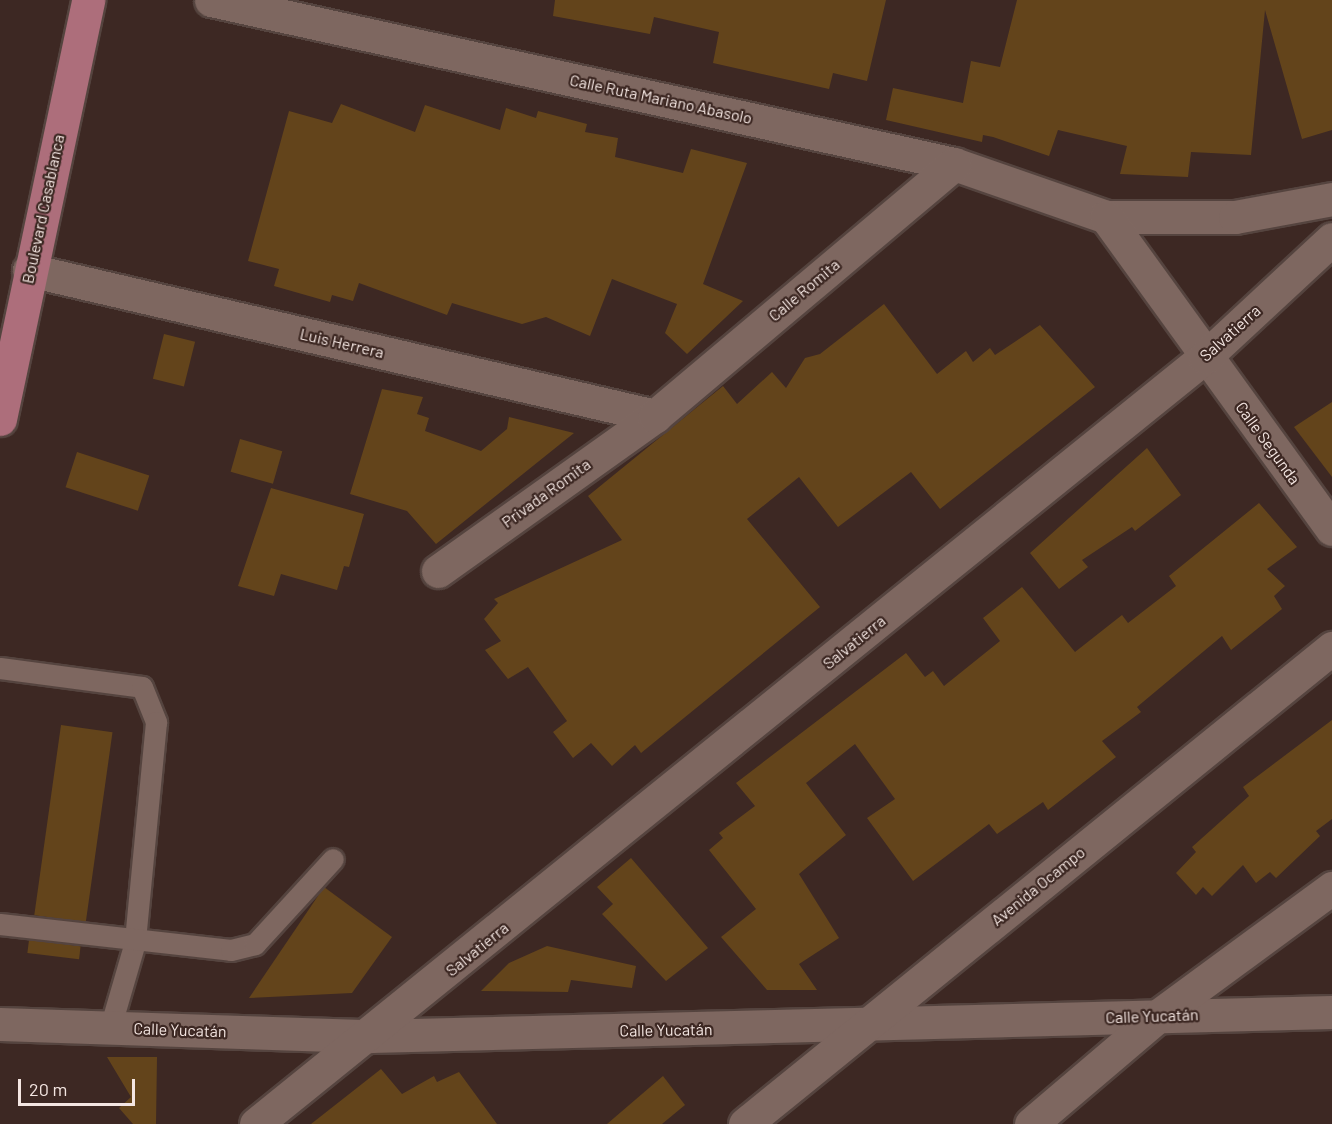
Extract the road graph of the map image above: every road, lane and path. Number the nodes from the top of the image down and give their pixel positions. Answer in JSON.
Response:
{"nodes":[{"id":1,"x":88,"y":0,"type":"edge"},
{"id":2,"x":211,"y":0,"type":"edge"},
{"id":3,"x":954,"y":164,"type":"junction"},
{"id":4,"x":1332,"y":199,"type":"edge"},
{"id":5,"x":1106,"y":216,"type":"junction"},
{"id":6,"x":1332,"y":239,"type":"edge"},
{"id":7,"x":29,"y":270,"type":"junction"},
{"id":8,"x":1205,"y":357,"type":"junction"},
{"id":9,"x":655,"y":416,"type":"junction"},
{"id":10,"x":0,"y":419,"type":"edge"},
{"id":11,"x":1332,"y":529,"type":"edge"},
{"id":12,"x":438,"y":571,"type":"dead end"},
{"id":13,"x":1332,"y":648,"type":"edge"},
{"id":14,"x":0,"y":668,"type":"edge"},
{"id":15,"x":333,"y":859,"type":"dead end"},
{"id":16,"x":1332,"y":888,"type":"edge"},
{"id":17,"x":0,"y":924,"type":"edge"},
{"id":18,"x":135,"y":942,"type":"junction"},
{"id":19,"x":1332,"y":1012,"type":"edge"},
{"id":20,"x":1159,"y":1015,"type":"junction"},
{"id":21,"x":0,"y":1024,"type":"edge"},
{"id":22,"x":865,"y":1026,"type":"junction"},
{"id":23,"x":110,"y":1028,"type":"junction"},
{"id":24,"x":370,"y":1036,"type":"junction"},
{"id":25,"x":256,"y":1124,"type":"edge"},
{"id":26,"x":745,"y":1124,"type":"edge"},
{"id":27,"x":1031,"y":1124,"type":"edge"}],
"edges":[{"from":1,"to":7,"type":"main road","name":"Boulevard Casablanca"},
{"from":2,"to":3,"type":"street","name":"Calle Ruta Mariano Abasolo"},
{"from":3,"to":5,"type":"street","name":"Calle Ruta Mariano Abasolo"},
{"from":3,"to":9,"type":"street","name":"Calle Romita"},
{"from":4,"to":5,"type":"street","name":"Calle Ruta Mariano Abasolo"},
{"from":5,"to":8,"type":"street"},
{"from":6,"to":8,"type":"street","name":"Salvatierra"},
{"from":7,"to":9,"type":"street","name":"Luis Herrera"},
{"from":7,"to":10,"type":"main road","name":"Boulevard Casablanca"},
{"from":8,"to":11,"type":"street","name":"Calle Segunda"},
{"from":8,"to":24,"type":"street","name":"Salvatierra"},
{"from":9,"to":12,"type":"street","name":"Privada Romita"},
{"from":13,"to":22,"type":"street","name":"Avenida Ocampo"},
{"from":14,"to":18,"type":"lane"},
{"from":15,"to":18,"type":"lane"},
{"from":16,"to":20,"type":"street"},
{"from":17,"to":18,"type":"lane"},
{"from":18,"to":23,"type":"lane"},
{"from":19,"to":20,"type":"street","name":"Calle Yucatán"},
{"from":20,"to":22,"type":"street","name":"Calle Yucatán"},
{"from":20,"to":27,"type":"street"},
{"from":21,"to":23,"type":"street","name":"Calle Yucatán"},
{"from":22,"to":24,"type":"street","name":"Calle Yucatán"},
{"from":22,"to":26,"type":"street","name":"Avenida Ocampo"},
{"from":23,"to":24,"type":"street","name":"Calle Yucatán"},
{"from":24,"to":25,"type":"street","name":"Salvatierra"}]}
